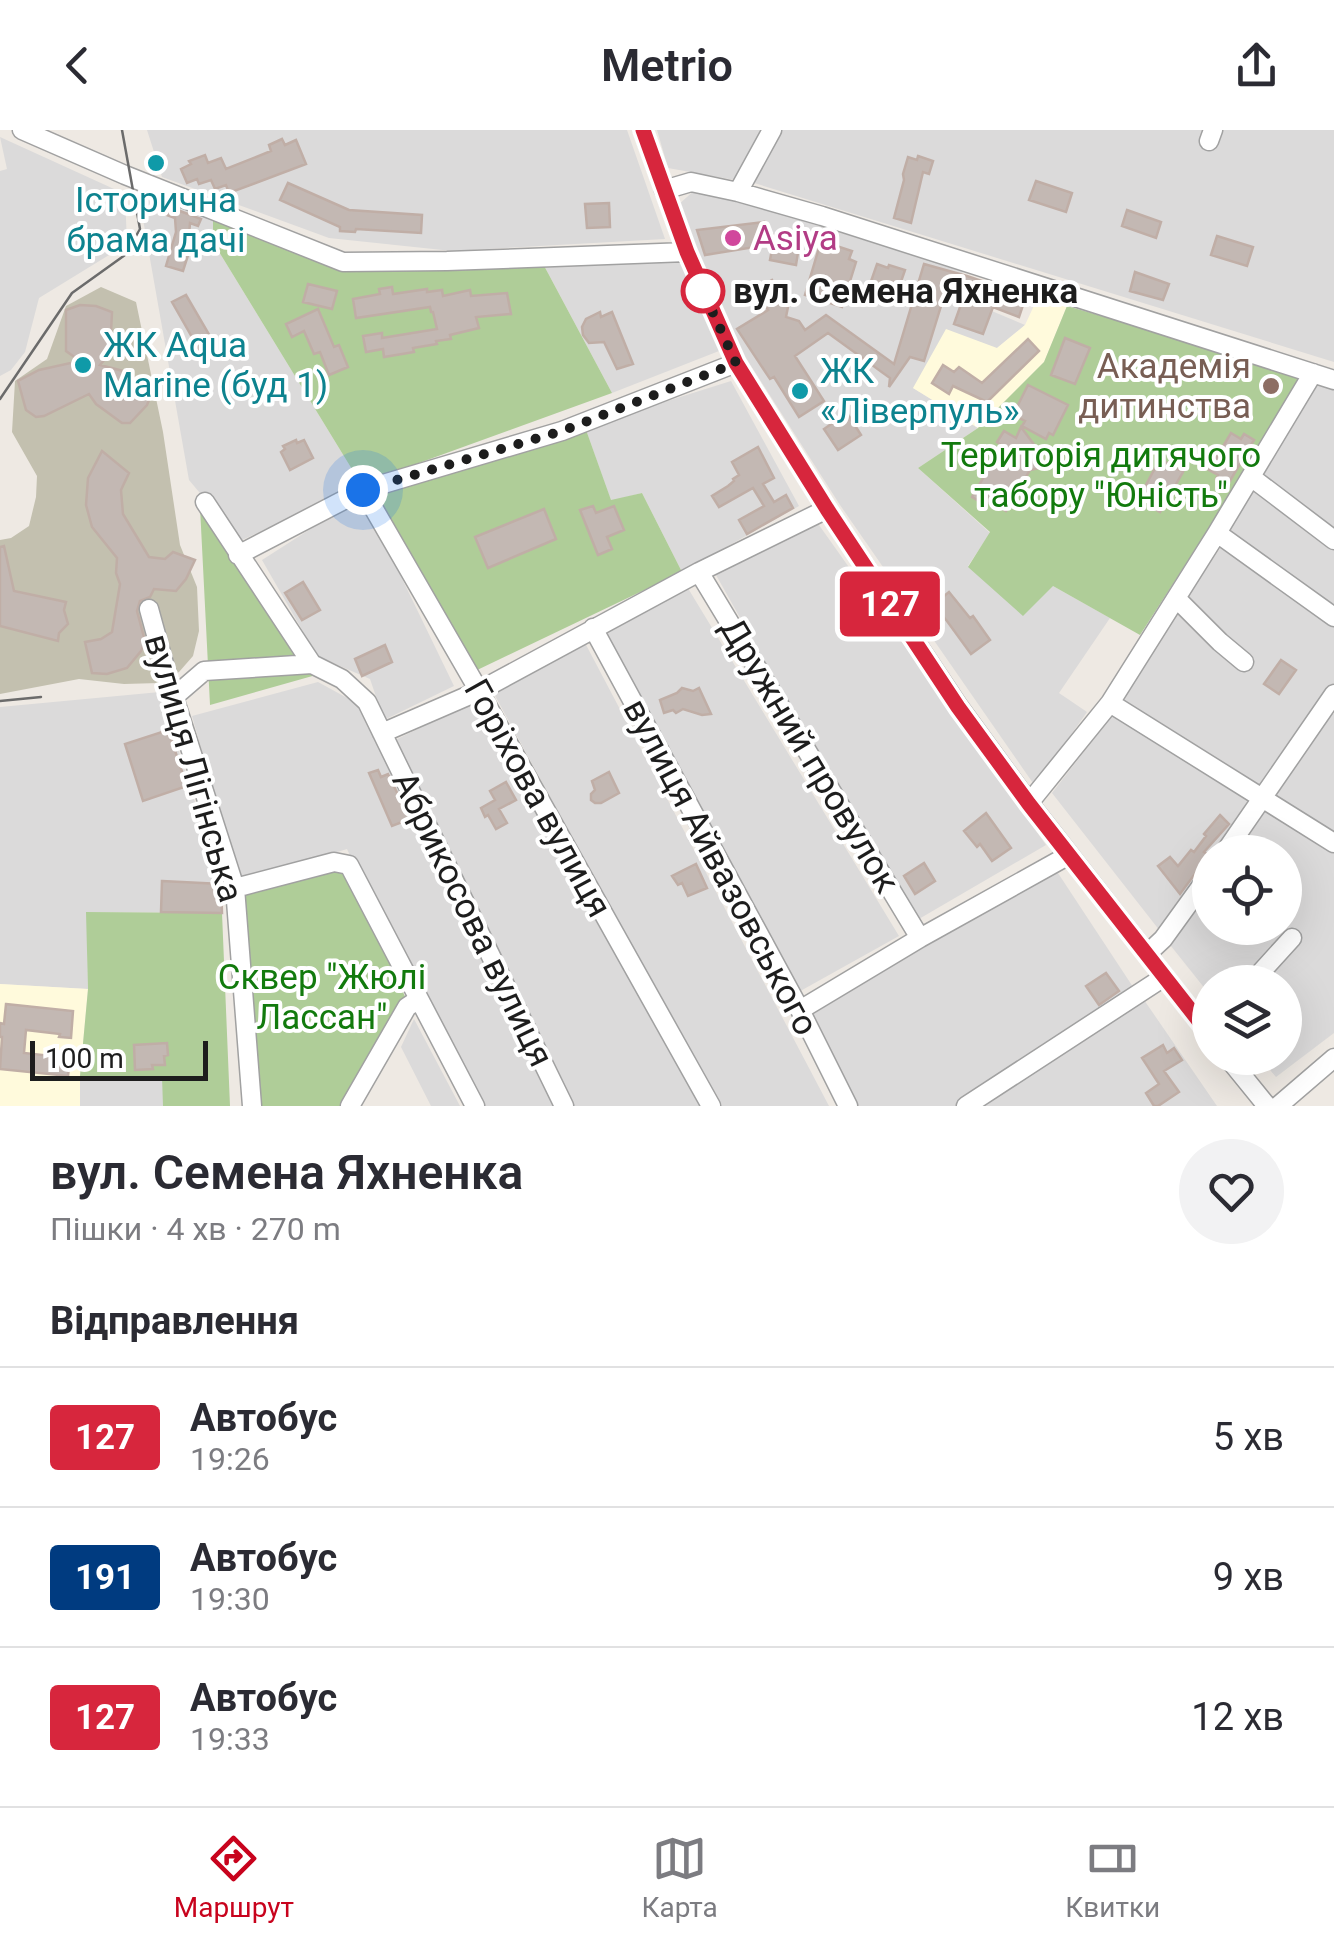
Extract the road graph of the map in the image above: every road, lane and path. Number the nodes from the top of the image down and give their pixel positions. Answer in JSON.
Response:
{"nodes":[{"id":1,"x":22,"y":130,"type":"edge"},
{"id":2,"x":643,"y":130,"type":"edge"},
{"id":3,"x":772,"y":130,"type":"edge"},
{"id":4,"x":66,"y":139,"type":"edge"},
{"id":5,"x":664,"y":190,"type":"junction"},
{"id":6,"x":738,"y":192,"type":"junction"},
{"id":7,"x":687,"y":252,"type":"junction"},
{"id":8,"x":736,"y":363,"type":"junction"},
{"id":9,"x":1313,"y":373,"type":"junction"},
{"id":10,"x":1334,"y":380,"type":"edge"},
{"id":11,"x":1251,"y":477,"type":"junction"},
{"id":12,"x":363,"y":490,"type":"junction"},
{"id":13,"x":205,"y":502,"type":"dead end"},
{"id":14,"x":827,"y":509,"type":"junction"},
{"id":15,"x":1217,"y":532,"type":"junction"},
{"id":16,"x":1334,"y":540,"type":"edge"},
{"id":17,"x":238,"y":555,"type":"junction"},
{"id":18,"x":699,"y":572,"type":"junction"},
{"id":19,"x":1176,"y":598,"type":"junction"},
{"id":20,"x":150,"y":609,"type":"dead end"},
{"id":21,"x":1334,"y":617,"type":"edge"},
{"id":22,"x":593,"y":628,"type":"junction"},
{"id":23,"x":1244,"y":662,"type":"dead end"},
{"id":24,"x":312,"y":664,"type":"junction"},
{"id":25,"x":479,"y":692,"type":"junction"},
{"id":26,"x":175,"y":696,"type":"junction"},
{"id":27,"x":1332,"y":701,"type":"edge"},
{"id":28,"x":1110,"y":702,"type":"junction"},
{"id":29,"x":382,"y":733,"type":"junction"},
{"id":30,"x":1264,"y":799,"type":"junction"},
{"id":31,"x":1029,"y":804,"type":"junction"},
{"id":32,"x":1238,"y":835,"type":"edge"},
{"id":33,"x":1334,"y":842,"type":"edge"},
{"id":34,"x":1069,"y":855,"type":"junction"},
{"id":35,"x":234,"y":888,"type":"junction"},
{"id":36,"x":1192,"y":899,"type":"edge"},
{"id":37,"x":920,"y":938,"type":"junction"},
{"id":38,"x":1286,"y":945,"type":"edge"},
{"id":39,"x":1147,"y":954,"type":"junction"},
{"id":40,"x":1267,"y":965,"type":"edge"},
{"id":41,"x":1164,"y":977,"type":"junction"},
{"id":42,"x":420,"y":1003,"type":"junction"},
{"id":43,"x":800,"y":1010,"type":"junction"},
{"id":44,"x":1192,"y":1012,"type":"edge"},
{"id":45,"x":1334,"y":1058,"type":"edge"},
{"id":46,"x":1241,"y":1075,"type":"edge"},
{"id":47,"x":252,"y":1106,"type":"edge"},
{"id":48,"x":350,"y":1106,"type":"edge"},
{"id":49,"x":475,"y":1106,"type":"edge"},
{"id":50,"x":564,"y":1106,"type":"edge"},
{"id":51,"x":711,"y":1106,"type":"edge"},
{"id":52,"x":848,"y":1106,"type":"edge"},
{"id":53,"x":966,"y":1106,"type":"edge"},
{"id":54,"x":1266,"y":1106,"type":"edge"},
{"id":55,"x":1278,"y":1106,"type":"edge"}],
"edges":[{"from":1,"to":4,"type":"street"},
{"from":2,"to":5,"type":"street"},
{"from":3,"to":6,"type":"street"},
{"from":4,"to":7,"type":"street"},
{"from":5,"to":6,"type":"street"},
{"from":5,"to":7,"type":"street"},
{"from":6,"to":9,"type":"street"},
{"from":7,"to":8,"type":"street"},
{"from":8,"to":12,"type":"street"},
{"from":8,"to":14,"type":"street"},
{"from":9,"to":10,"type":"street"},
{"from":9,"to":11,"type":"street"},
{"from":11,"to":15,"type":"street"},
{"from":11,"to":16,"type":"street"},
{"from":12,"to":17,"type":"street"},
{"from":12,"to":25,"type":"street","name":"Горіхова вулиця"},
{"from":13,"to":17,"type":"street"},
{"from":14,"to":18,"type":"street"},
{"from":14,"to":31,"type":"street"},
{"from":15,"to":19,"type":"street"},
{"from":15,"to":21,"type":"street"},
{"from":17,"to":24,"type":"street"},
{"from":18,"to":22,"type":"street"},
{"from":18,"to":37,"type":"street","name":"Дружний провулок"},
{"from":19,"to":23,"type":"street"},
{"from":19,"to":28,"type":"street"},
{"from":20,"to":26,"type":"street","name":"вулиця Лігінська"},
{"from":22,"to":25,"type":"street"},
{"from":22,"to":43,"type":"street","name":"вулиця Айвазовського"},
{"from":24,"to":26,"type":"street"},
{"from":24,"to":29,"type":"street","name":"Абрикосова вулиця"},
{"from":25,"to":29,"type":"street"},
{"from":25,"to":51,"type":"street","name":"Горіхова вулиця"},
{"from":26,"to":35,"type":"street","name":"вулиця Лігінська"},
{"from":27,"to":30,"type":"street"},
{"from":28,"to":30,"type":"street"},
{"from":28,"to":31,"type":"street"},
{"from":29,"to":50,"type":"street","name":"Абрикосова вулиця"},
{"from":30,"to":32,"type":"street"},
{"from":30,"to":33,"type":"street"},
{"from":31,"to":34,"type":"street"},
{"from":34,"to":37,"type":"street"},
{"from":34,"to":39,"type":"street"},
{"from":35,"to":42,"type":"street"},
{"from":35,"to":47,"type":"street","name":"вулиця Лігінська"},
{"from":36,"to":39,"type":"street"},
{"from":37,"to":43,"type":"street"},
{"from":38,"to":40,"type":"street"},
{"from":39,"to":41,"type":"street"},
{"from":41,"to":44,"type":"street"},
{"from":41,"to":53,"type":"street"},
{"from":42,"to":48,"type":"street"},
{"from":42,"to":49,"type":"street"},
{"from":43,"to":52,"type":"street","name":"вулиця Айвазовського"},
{"from":45,"to":55,"type":"street"},
{"from":46,"to":54,"type":"street"}]}
